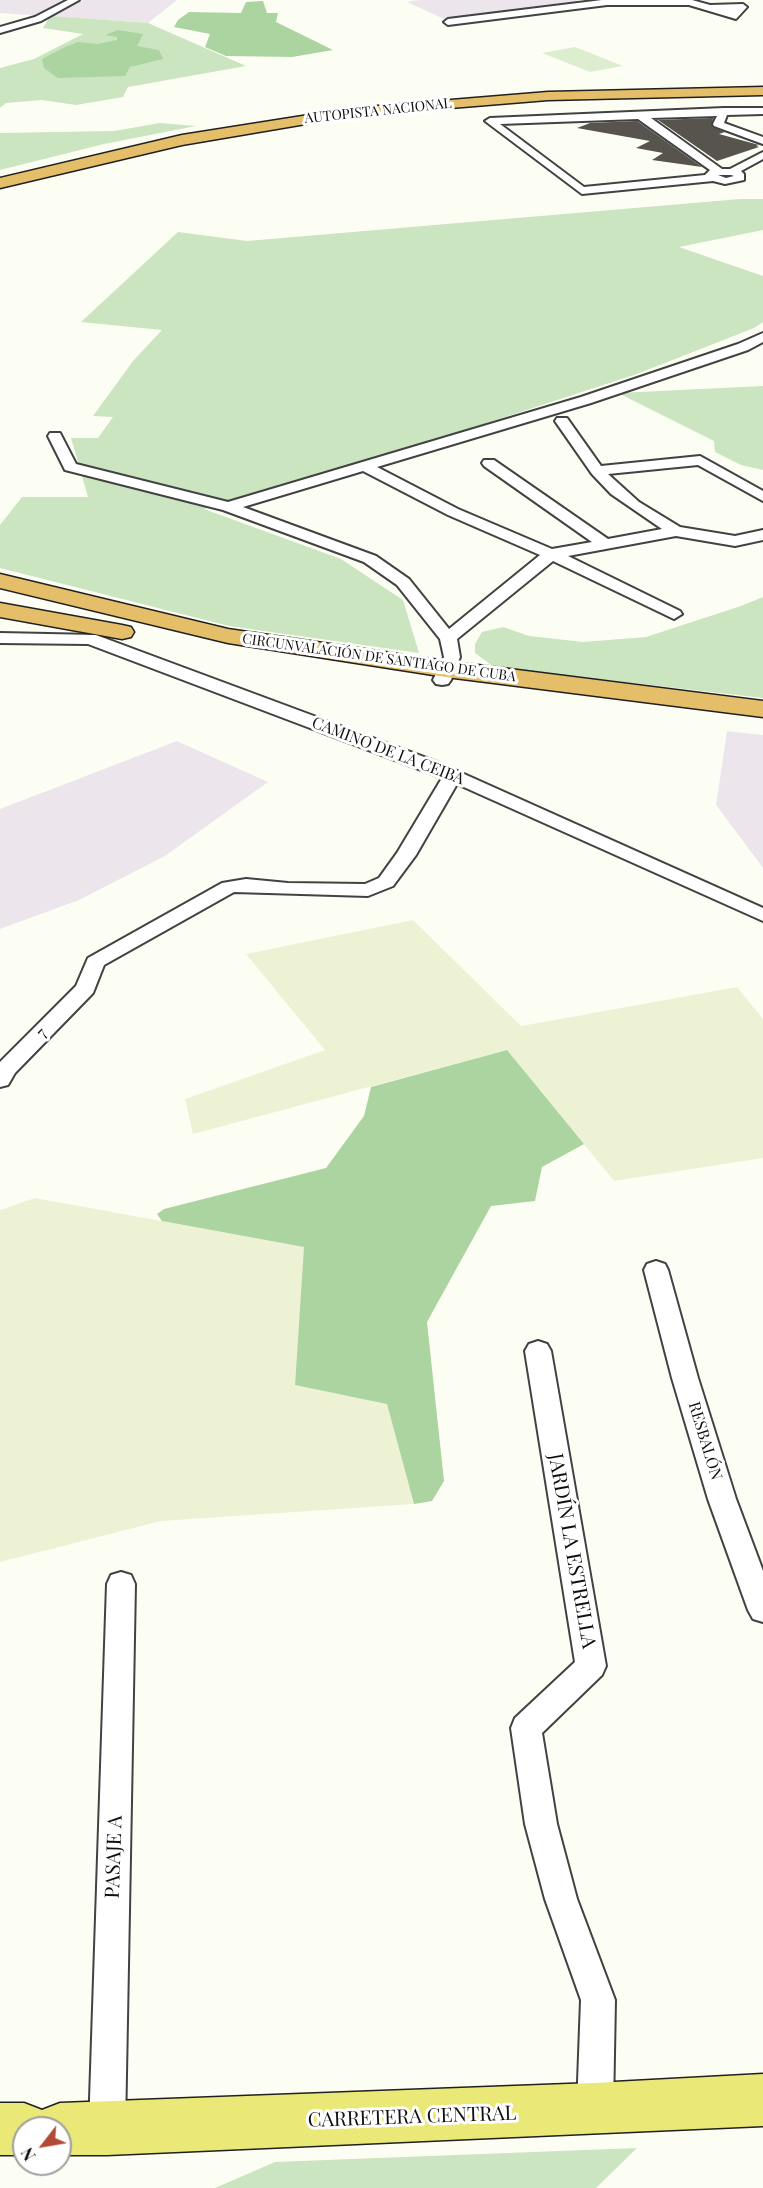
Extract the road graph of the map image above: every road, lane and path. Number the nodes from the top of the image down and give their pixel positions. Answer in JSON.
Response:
{"nodes":[{"id":1,"x":75,"y":0,"type":"edge"},
{"id":2,"x":710,"y":8,"type":"junction"},
{"id":3,"x":448,"y":22,"type":"dead end"},
{"id":4,"x":0,"y":30,"type":"edge"},
{"id":5,"x":763,"y":89,"type":"edge"},
{"id":6,"x":763,"y":109,"type":"edge"},
{"id":7,"x":724,"y":111,"type":"junction"},
{"id":8,"x":640,"y":115,"type":"junction"},
{"id":9,"x":763,"y":141,"type":"edge"},
{"id":10,"x":763,"y":155,"type":"edge"},
{"id":11,"x":714,"y":175,"type":"junction"},
{"id":12,"x":0,"y":176,"type":"edge"},
{"id":13,"x":0,"y":183,"type":"edge"},
{"id":14,"x":763,"y":337,"type":"edge"},
{"id":15,"x":562,"y":421,"type":"dead end"},
{"id":16,"x":55,"y":436,"type":"dead end"},
{"id":17,"x":489,"y":463,"type":"dead end"},
{"id":18,"x":366,"y":467,"type":"junction"},
{"id":19,"x":597,"y":471,"type":"junction"},
{"id":20,"x":763,"y":497,"type":"edge"},
{"id":21,"x":228,"y":507,"type":"junction"},
{"id":22,"x":676,"y":531,"type":"junction"},
{"id":23,"x":763,"y":535,"type":"edge"},
{"id":24,"x":605,"y":544,"type":"junction"},
{"id":25,"x":551,"y":555,"type":"junction"},
{"id":26,"x":0,"y":581,"type":"edge"},
{"id":27,"x":0,"y":594,"type":"edge"},
{"id":28,"x":0,"y":610,"type":"edge"},
{"id":29,"x":674,"y":614,"type":"dead end"},
{"id":30,"x":102,"y":628,"type":"junction"},
{"id":31,"x":55,"y":637,"type":"junction"},
{"id":32,"x":0,"y":638,"type":"edge"},
{"id":33,"x":448,"y":638,"type":"junction"},
{"id":34,"x":230,"y":643,"type":"junction"},
{"id":35,"x":444,"y":675,"type":"junction"},
{"id":36,"x":763,"y":709,"type":"edge"},
{"id":37,"x":763,"y":720,"type":"edge"},
{"id":38,"x":453,"y":775,"type":"junction"},
{"id":39,"x":763,"y":915,"type":"edge"},
{"id":40,"x":0,"y":1080,"type":"edge"},
{"id":41,"x":656,"y":1270,"type":"dead end"},
{"id":42,"x":538,"y":1351,"type":"dead end"},
{"id":43,"x":121,"y":1584,"type":"dead end"},
{"id":44,"x":763,"y":1610,"type":"edge"},
{"id":45,"x":763,"y":2100,"type":"edge"},
{"id":46,"x":595,"y":2109,"type":"junction"},
{"id":47,"x":83,"y":2129,"type":"edge"}],
"edges":[{"from":1,"to":4,"type":"street"},
{"from":2,"to":2,"type":"street"},
{"from":2,"to":3,"type":"street"},
{"from":5,"to":12,"type":"highway","name":"AUTOPISTA NACIONAL"},
{"from":5,"to":13,"type":"highway","name":"AUTOPISTA NACIONAL"},
{"from":6,"to":7,"type":"street"},
{"from":7,"to":8,"type":"street"},
{"from":7,"to":9,"type":"street"},
{"from":8,"to":11,"type":"street"},
{"from":8,"to":11,"type":"street"},
{"from":10,"to":11,"type":"street"},
{"from":14,"to":18,"type":"street"},
{"from":15,"to":19,"type":"street"},
{"from":16,"to":21,"type":"street"},
{"from":17,"to":24,"type":"street"},
{"from":18,"to":21,"type":"street"},
{"from":18,"to":25,"type":"street"},
{"from":19,"to":20,"type":"street"},
{"from":19,"to":22,"type":"street"},
{"from":21,"to":33,"type":"street"},
{"from":22,"to":23,"type":"street"},
{"from":22,"to":24,"type":"street"},
{"from":24,"to":25,"type":"street"},
{"from":25,"to":29,"type":"street"},
{"from":25,"to":33,"type":"street"},
{"from":26,"to":34,"type":"highway","name":"CIRCUNVALACIÓN DE SANTIAGO DE CUBA"},
{"from":27,"to":34,"type":"highway","name":"CIRCUNVALACIÓN DE SANTIAGO DE CUBA"},
{"from":28,"to":30,"type":"highway"},
{"from":30,"to":31,"type":"street"},
{"from":30,"to":34,"type":"highway"},
{"from":31,"to":32,"type":"street","name":"CAMINO DE LA CEIBA"},
{"from":31,"to":38,"type":"street","name":"CAMINO DE LA CEIBA"},
{"from":33,"to":35,"type":"street"},
{"from":34,"to":35,"type":"highway","name":"CIRCUNVALACIÓN DE SANTIAGO DE CUBA"},
{"from":35,"to":36,"type":"highway","name":"CIRCUNVALACIÓN DE SANTIAGO DE CUBA"},
{"from":35,"to":37,"type":"highway","name":"CIRCUNVALACIÓN DE SANTIAGO DE CUBA"},
{"from":38,"to":39,"type":"street","name":"CAMINO DE LA CEIBA"},
{"from":38,"to":40,"type":"street","name":"7"},
{"from":41,"to":44,"type":"street","name":"RESBALÓN"},
{"from":42,"to":46,"type":"street","name":"JARDÍN LA ESTRELLA"},
{"from":43,"to":47,"type":"street","name":"PASAJE A"},
{"from":45,"to":46,"type":"main road","name":"CARRETERA CENTRAL"},
{"from":46,"to":47,"type":"main road","name":"CARRETERA CENTRAL"}]}
